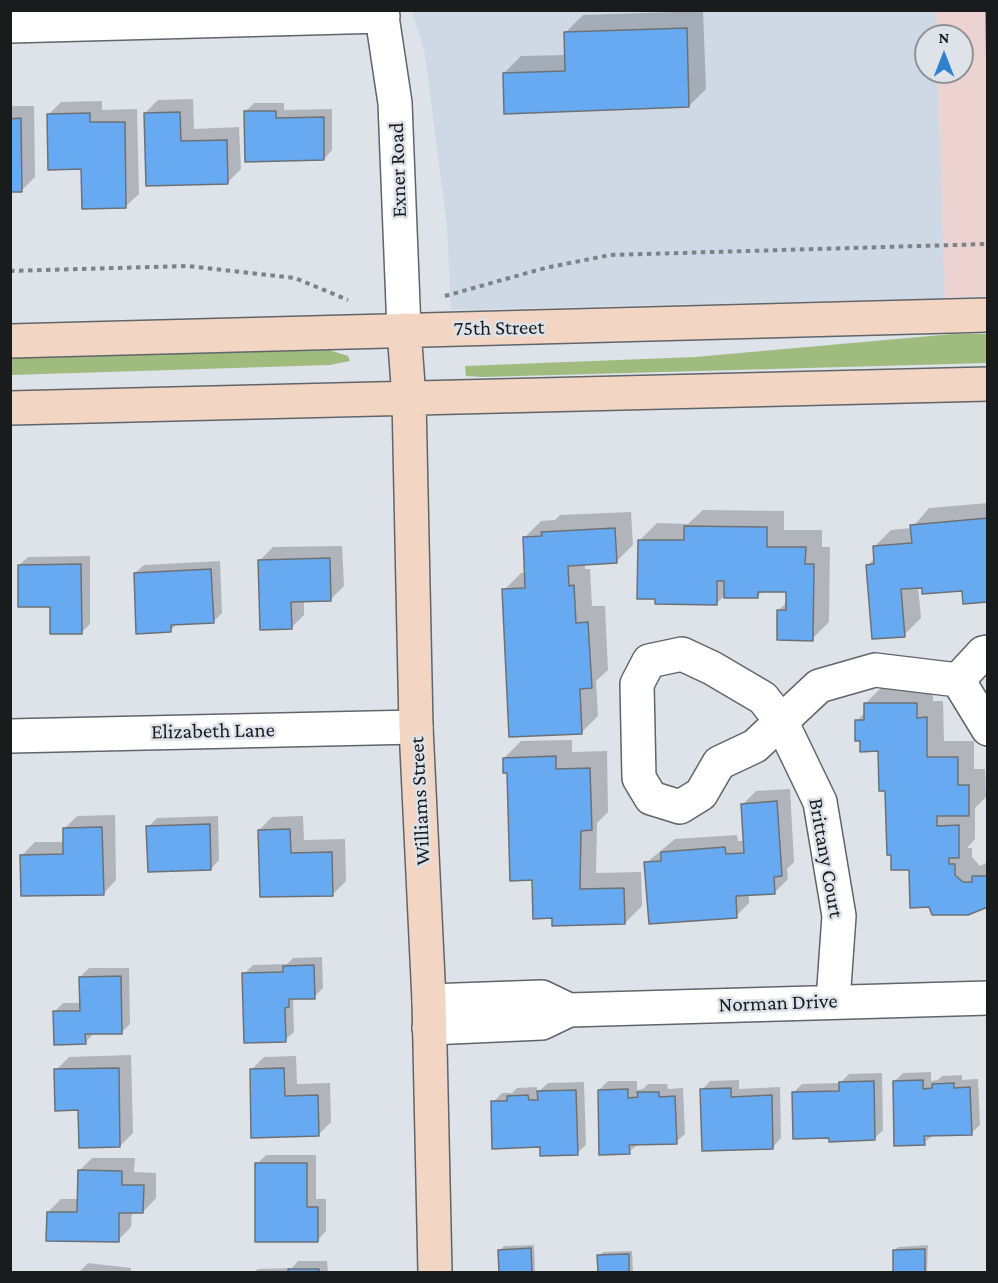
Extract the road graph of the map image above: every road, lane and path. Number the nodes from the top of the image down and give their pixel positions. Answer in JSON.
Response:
{"nodes":[{"id":1,"x":382,"y":13,"type":"edge"},
{"id":2,"x":10,"y":26,"type":"edge"},
{"id":3,"x":987,"y":244,"type":"edge"},
{"id":4,"x":10,"y":272,"type":"edge"},
{"id":5,"x":447,"y":296,"type":"dead end"},
{"id":6,"x":351,"y":302,"type":"dead end"},
{"id":7,"x":987,"y":315,"type":"edge"},
{"id":8,"x":404,"y":330,"type":"junction"},
{"id":9,"x":10,"y":341,"type":"edge"},
{"id":10,"x":987,"y":384,"type":"edge"},
{"id":11,"x":409,"y":399,"type":"junction"},
{"id":12,"x":10,"y":408,"type":"edge"},
{"id":13,"x":987,"y":652,"type":"edge"},
{"id":14,"x":958,"y":680,"type":"junction"},
{"id":15,"x":781,"y":721,"type":"junction"},
{"id":16,"x":416,"y":727,"type":"junction"},
{"id":17,"x":987,"y":729,"type":"edge"},
{"id":18,"x":10,"y":736,"type":"edge"},
{"id":19,"x":987,"y":998,"type":"edge"},
{"id":20,"x":833,"y":1001,"type":"junction"},
{"id":21,"x":429,"y":1015,"type":"junction"},
{"id":22,"x":435,"y":1272,"type":"edge"}],
"edges":[{"from":1,"to":2,"type":"street"},
{"from":1,"to":8,"type":"street","name":"Exner Road"},
{"from":3,"to":5,"type":"path"},
{"from":4,"to":6,"type":"path"},
{"from":7,"to":8,"type":"main road","name":"75th Street"},
{"from":8,"to":9,"type":"main road","name":"75th Street"},
{"from":8,"to":11,"type":"main road","name":"Williams Street"},
{"from":10,"to":11,"type":"main road"},
{"from":11,"to":12,"type":"main road"},
{"from":11,"to":16,"type":"main road","name":"Williams Street"},
{"from":13,"to":14,"type":"street"},
{"from":14,"to":15,"type":"street"},
{"from":14,"to":17,"type":"street"},
{"from":15,"to":15,"type":"street","name":"Brittany Court"},
{"from":15,"to":20,"type":"street","name":"Brittany Court"},
{"from":16,"to":18,"type":"street","name":"Elizabeth Lane"},
{"from":16,"to":21,"type":"main road","name":"Williams Street"},
{"from":19,"to":20,"type":"street","name":"Norman Drive"},
{"from":20,"to":21,"type":"street","name":"Norman Drive"},
{"from":21,"to":22,"type":"main road","name":"Williams Street"}]}
